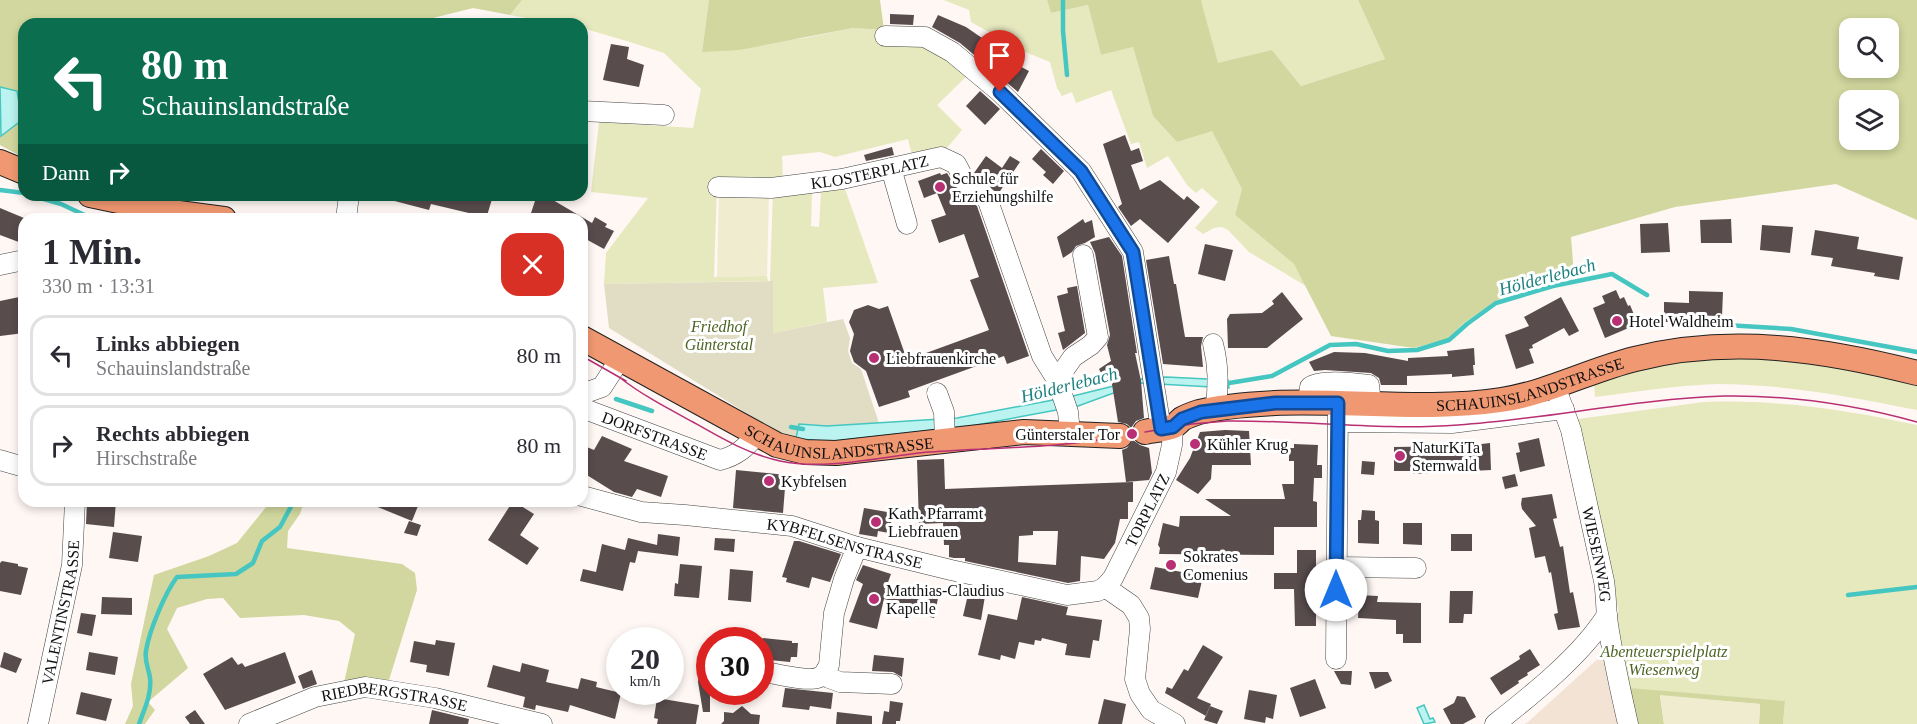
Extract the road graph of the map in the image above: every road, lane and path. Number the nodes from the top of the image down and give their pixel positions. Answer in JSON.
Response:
{"nodes":[{"id":1,"x":885,"y":36,"type":"dead end"},
{"id":2,"x":588,"y":111,"type":"edge"},
{"id":3,"x":664,"y":115,"type":"dead end"},
{"id":4,"x":0,"y":162,"type":"edge"},
{"id":5,"x":891,"y":168,"type":"junction"},
{"id":6,"x":18,"y":170,"type":"edge"},
{"id":7,"x":718,"y":187,"type":"dead end"},
{"id":8,"x":119,"y":201,"type":"edge"},
{"id":9,"x":179,"y":213,"type":"edge"},
{"id":10,"x":907,"y":224,"type":"dead end"},
{"id":11,"x":1083,"y":255,"type":"dead end"},
{"id":12,"x":18,"y":261,"type":"edge"},
{"id":13,"x":0,"y":265,"type":"edge"},
{"id":14,"x":588,"y":341,"type":"edge"},
{"id":15,"x":1213,"y":344,"type":"dead end"},
{"id":16,"x":620,"y":360,"type":"junction"},
{"id":17,"x":1917,"y":373,"type":"edge"},
{"id":18,"x":1059,"y":385,"type":"junction"},
{"id":19,"x":1555,"y":386,"type":"junction"},
{"id":20,"x":588,"y":392,"type":"edge"},
{"id":21,"x":1217,"y":392,"type":"junction"},
{"id":22,"x":940,"y":402,"type":"dead end"},
{"id":23,"x":1308,"y":403,"type":"junction"},
{"id":24,"x":1371,"y":404,"type":"junction"},
{"id":25,"x":1564,"y":409,"type":"junction"},
{"id":26,"x":588,"y":410,"type":"edge"},
{"id":27,"x":1338,"y":413,"type":"junction"},
{"id":28,"x":1069,"y":423,"type":"junction"},
{"id":29,"x":1160,"y":429,"type":"junction"},
{"id":30,"x":757,"y":434,"type":"junction"},
{"id":31,"x":1120,"y":436,"type":"dead end"},
{"id":32,"x":946,"y":437,"type":"junction"},
{"id":33,"x":0,"y":460,"type":"edge"},
{"id":34,"x":18,"y":465,"type":"edge"},
{"id":35,"x":588,"y":498,"type":"edge"},
{"id":36,"x":75,"y":507,"type":"edge"},
{"id":37,"x":857,"y":547,"type":"junction"},
{"id":38,"x":1336,"y":567,"type":"junction"},
{"id":39,"x":1416,"y":568,"type":"dead end"},
{"id":40,"x":1106,"y":587,"type":"junction"},
{"id":41,"x":1607,"y":615,"type":"junction"},
{"id":42,"x":1336,"y":659,"type":"dead end"},
{"id":43,"x":826,"y":671,"type":"junction"},
{"id":44,"x":774,"y":673,"type":"edge"},
{"id":45,"x":892,"y":684,"type":"dead end"},
{"id":46,"x":38,"y":724,"type":"edge"},
{"id":47,"x":249,"y":724,"type":"edge"},
{"id":48,"x":542,"y":724,"type":"edge"},
{"id":49,"x":1175,"y":724,"type":"edge"},
{"id":50,"x":1495,"y":724,"type":"edge"},
{"id":51,"x":1628,"y":724,"type":"edge"}],
"edges":[{"from":1,"to":29,"type":"street","name":"TORPLATZ"},
{"from":2,"to":3,"type":"street"},
{"from":4,"to":6,"type":"main road"},
{"from":5,"to":7,"type":"street","name":"KLOSTERPLATZ"},
{"from":5,"to":10,"type":"street"},
{"from":5,"to":18,"type":"street","name":"KLOSTERPLATZ"},
{"from":8,"to":9,"type":"main road"},
{"from":11,"to":18,"type":"street"},
{"from":12,"to":13,"type":"street"},
{"from":14,"to":16,"type":"main road","name":"SCHAUINSLANDSTRASSE"},
{"from":15,"to":21,"type":"street"},
{"from":16,"to":20,"type":"street"},
{"from":16,"to":30,"type":"main road","name":"SCHAUINSLANDSTRASSE"},
{"from":17,"to":19,"type":"main road","name":"SCHAUINSLANDSTRASSE"},
{"from":18,"to":28,"type":"street","name":"KLOSTERPLATZ"},
{"from":19,"to":24,"type":"main road","name":"SCHAUINSLANDSTRASSE"},
{"from":19,"to":25,"type":"street","name":"WIESENWEG"},
{"from":21,"to":23,"type":"main road","name":"SCHAUINSLANDSTRASSE"},
{"from":21,"to":29,"type":"main road","name":"SCHAUINSLANDSTRASSE"},
{"from":22,"to":32,"type":"street"},
{"from":23,"to":24,"type":"street"},
{"from":23,"to":27,"type":"main road","name":"SCHAUINSLANDSTRASSE"},
{"from":24,"to":27,"type":"main road","name":"SCHAUINSLANDSTRASSE"},
{"from":25,"to":27,"type":"street"},
{"from":25,"to":41,"type":"street","name":"WIESENWEG"},
{"from":26,"to":30,"type":"street","name":"DORFSTRASSE"},
{"from":27,"to":38,"type":"street"},
{"from":28,"to":31,"type":"main road","name":"SCHAUINSLANDSTRASSE"},
{"from":28,"to":32,"type":"main road","name":"SCHAUINSLANDSTRASSE"},
{"from":29,"to":40,"type":"street","name":"TORPLATZ"},
{"from":30,"to":32,"type":"main road","name":"SCHAUINSLANDSTRASSE"},
{"from":33,"to":34,"type":"street"},
{"from":35,"to":37,"type":"street","name":"KYBFELSENSTRASSE"},
{"from":36,"to":46,"type":"street","name":"VALENTINSTRASSE"},
{"from":37,"to":40,"type":"street","name":"KYBFELSENSTRASSE"},
{"from":37,"to":43,"type":"street"},
{"from":38,"to":39,"type":"street"},
{"from":38,"to":42,"type":"street"},
{"from":40,"to":49,"type":"street"},
{"from":41,"to":50,"type":"street"},
{"from":41,"to":51,"type":"street","name":"WIESENWEG"},
{"from":43,"to":44,"type":"street"},
{"from":43,"to":45,"type":"street"},
{"from":47,"to":48,"type":"street","name":"RIEDBERGSTRASSE"}]}
